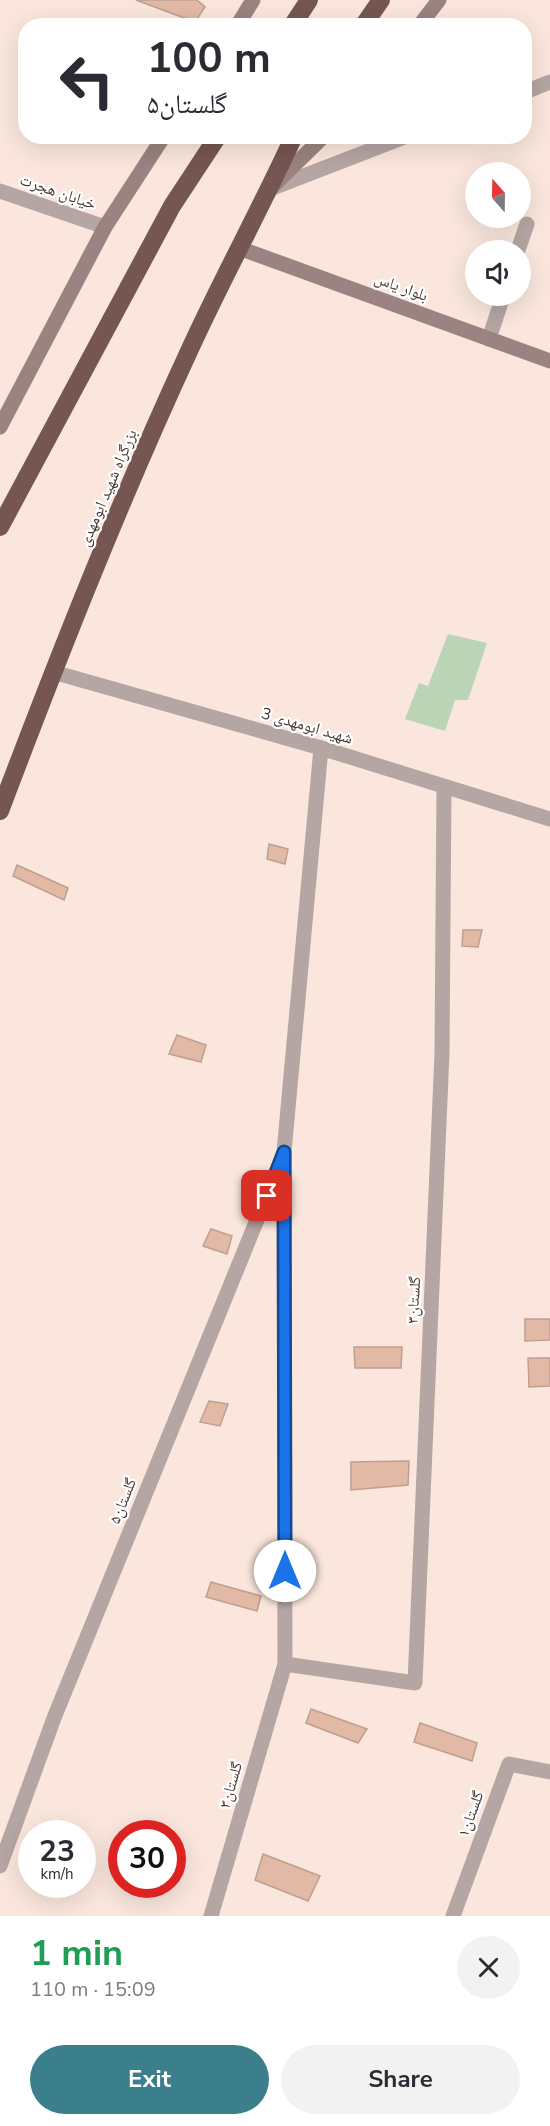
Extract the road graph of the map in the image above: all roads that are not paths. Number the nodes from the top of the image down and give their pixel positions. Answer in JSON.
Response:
{"nodes":[{"id":1,"x":254,"y":0,"type":"edge"},
{"id":2,"x":309,"y":0,"type":"edge"},
{"id":3,"x":381,"y":0,"type":"edge"},
{"id":4,"x":439,"y":0,"type":"edge"},
{"id":5,"x":242,"y":18,"type":"edge"},
{"id":6,"x":297,"y":18,"type":"edge"},
{"id":7,"x":369,"y":18,"type":"edge"},
{"id":8,"x":425,"y":18,"type":"edge"},
{"id":9,"x":550,"y":82,"type":"edge"},
{"id":10,"x":532,"y":89,"type":"edge"},
{"id":11,"x":159,"y":144,"type":"edge"},
{"id":12,"x":214,"y":144,"type":"edge"},
{"id":13,"x":290,"y":144,"type":"edge"},
{"id":14,"x":316,"y":144,"type":"edge"},
{"id":15,"x":386,"y":144,"type":"edge"},
{"id":16,"x":270,"y":189,"type":"junction"},
{"id":17,"x":0,"y":191,"type":"edge"},
{"id":18,"x":105,"y":227,"type":"junction"},
{"id":19,"x":239,"y":248,"type":"junction"},
{"id":20,"x":500,"y":306,"type":"edge"},
{"id":21,"x":489,"y":339,"type":"junction"},
{"id":22,"x":550,"y":361,"type":"edge"},
{"id":23,"x":0,"y":427,"type":"edge"},
{"id":24,"x":0,"y":527,"type":"edge"},
{"id":25,"x":53,"y":672,"type":"junction"},
{"id":26,"x":321,"y":748,"type":"junction"},
{"id":27,"x":444,"y":787,"type":"junction"},
{"id":28,"x":0,"y":811,"type":"edge"},
{"id":29,"x":550,"y":819,"type":"edge"},
{"id":30,"x":284,"y":1152,"type":"junction"},
{"id":31,"x":285,"y":1664,"type":"junction"},
{"id":32,"x":550,"y":1772,"type":"edge"},
{"id":33,"x":0,"y":1866,"type":"edge"},
{"id":34,"x":212,"y":1916,"type":"edge"},
{"id":35,"x":453,"y":1916,"type":"edge"}],
"edges":[{"from":1,"to":5,"type":"main road"},
{"from":2,"to":6,"type":"highway"},
{"from":3,"to":7,"type":"highway"},
{"from":4,"to":8,"type":"main road"},
{"from":9,"to":10,"type":"street"},
{"from":11,"to":18,"type":"main road"},
{"from":12,"to":24,"type":"highway"},
{"from":13,"to":16,"type":"highway","name":"بزرگراه شهید ابومهدی"},
{"from":14,"to":16,"type":"main road","name":"بزرگراه شهید ابومهدی"},
{"from":15,"to":16,"type":"street"},
{"from":16,"to":19,"type":"highway","name":"بزرگراه شهید ابومهدی"},
{"from":17,"to":18,"type":"street","name":"خیابان هجرت"},
{"from":18,"to":23,"type":"main road"},
{"from":19,"to":21,"type":"main road","name":"بلوار یاس"},
{"from":19,"to":25,"type":"highway","name":"بزرگراه شهید ابومهدی"},
{"from":20,"to":21,"type":"street"},
{"from":21,"to":22,"type":"main road","name":"بلوار یاس"},
{"from":25,"to":26,"type":"street","name":"شهید ابومهدی 3"},
{"from":25,"to":28,"type":"highway","name":"بزرگراه شهید ابومهدی"},
{"from":26,"to":27,"type":"street","name":"شهید ابومهدی 3"},
{"from":26,"to":30,"type":"street"},
{"from":27,"to":29,"type":"street","name":"شهید ابومهدی 3"},
{"from":27,"to":31,"type":"street","name":"گلستان۳"},
{"from":30,"to":31,"type":"street","name":"گلستان۳"},
{"from":30,"to":33,"type":"street","name":"گلستان۵"},
{"from":31,"to":34,"type":"street","name":"گلستان۳"},
{"from":32,"to":35,"type":"street","name":"گلستان۱"}]}
